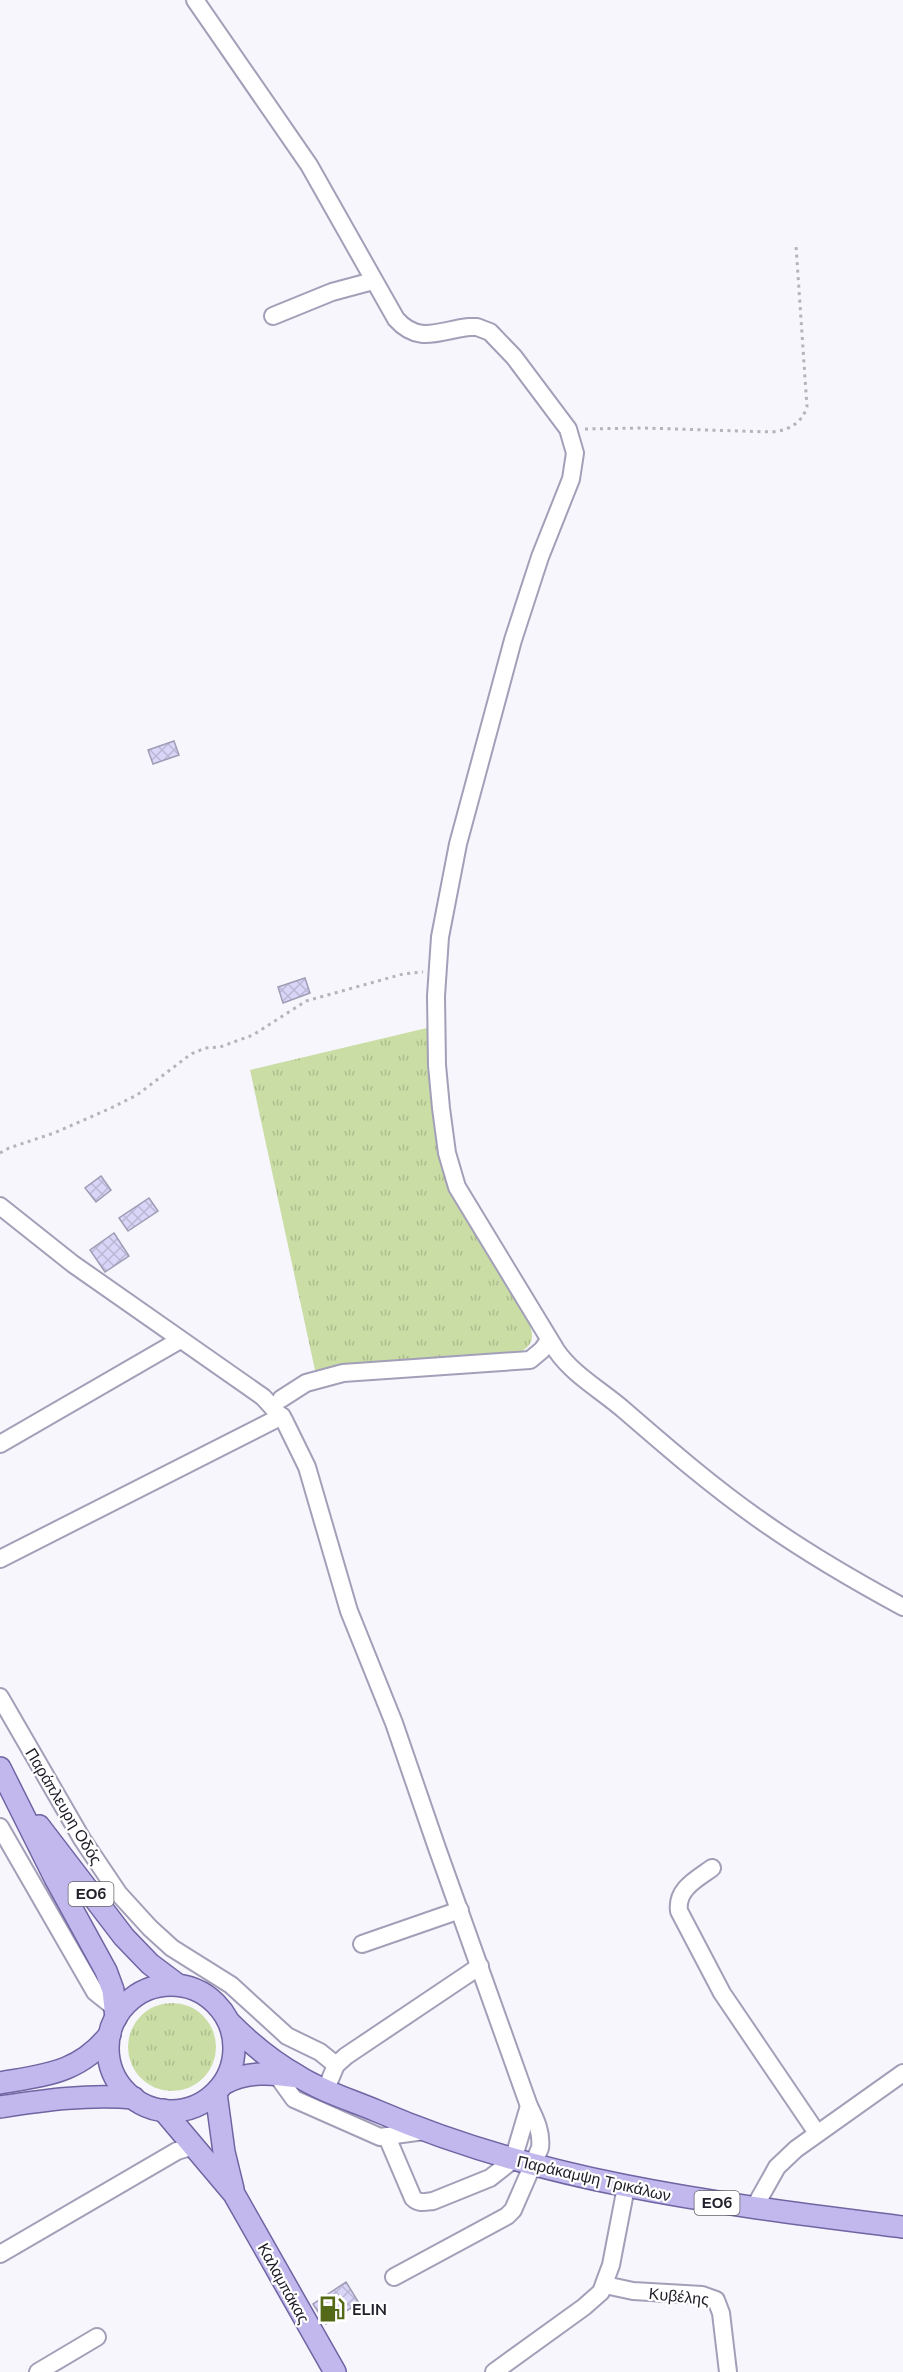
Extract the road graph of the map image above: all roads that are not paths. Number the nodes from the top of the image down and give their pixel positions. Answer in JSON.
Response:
{"nodes":[{"id":1,"x":195,"y":0,"type":"edge"},
{"id":2,"x":373,"y":281,"type":"junction"},
{"id":3,"x":273,"y":316,"type":"dead end"},
{"id":4,"x":0,"y":1206,"type":"edge"},
{"id":5,"x":180,"y":1340,"type":"junction"},
{"id":6,"x":549,"y":1340,"type":"junction"},
{"id":7,"x":530,"y":1360,"type":"junction"},
{"id":8,"x":564,"y":1362,"type":"junction"},
{"id":9,"x":281,"y":1399,"type":"dead end"},
{"id":10,"x":282,"y":1416,"type":"junction"},
{"id":11,"x":0,"y":1444,"type":"edge"},
{"id":12,"x":0,"y":1559,"type":"edge"},
{"id":13,"x":903,"y":1607,"type":"edge"},
{"id":14,"x":0,"y":1697,"type":"edge"},
{"id":15,"x":0,"y":1768,"type":"edge"},
{"id":16,"x":14,"y":1794,"type":"junction"},
{"id":17,"x":0,"y":1827,"type":"edge"},
{"id":18,"x":712,"y":1868,"type":"dead end"},
{"id":19,"x":119,"y":1894,"type":"junction"},
{"id":20,"x":101,"y":1908,"type":"junction"},
{"id":21,"x":460,"y":1910,"type":"junction"},
{"id":22,"x":362,"y":1944,"type":"dead end"},
{"id":23,"x":480,"y":1966,"type":"junction"},
{"id":24,"x":178,"y":1985,"type":"junction"},
{"id":25,"x":113,"y":2020,"type":"junction"},
{"id":26,"x":230,"y":2023,"type":"junction"},
{"id":27,"x":336,"y":2065,"type":"junction"},
{"id":28,"x":903,"y":2073,"type":"edge"},
{"id":29,"x":276,"y":2074,"type":"junction"},
{"id":30,"x":299,"y":2077,"type":"junction"},
{"id":31,"x":0,"y":2083,"type":"edge"},
{"id":32,"x":220,"y":2088,"type":"junction"},
{"id":33,"x":326,"y":2089,"type":"junction"},
{"id":34,"x":134,"y":2098,"type":"junction"},
{"id":35,"x":0,"y":2106,"type":"edge"},
{"id":36,"x":163,"y":2110,"type":"junction"},
{"id":37,"x":424,"y":2131,"type":"junction"},
{"id":38,"x":817,"y":2133,"type":"junction"},
{"id":39,"x":387,"y":2137,"type":"junction"},
{"id":40,"x":194,"y":2146,"type":"junction"},
{"id":41,"x":523,"y":2163,"type":"junction"},
{"id":42,"x":626,"y":2187,"type":"junction"},
{"id":43,"x":234,"y":2194,"type":"junction"},
{"id":44,"x":754,"y":2208,"type":"junction"},
{"id":45,"x":903,"y":2227,"type":"edge"},
{"id":46,"x":0,"y":2254,"type":"edge"},
{"id":47,"x":394,"y":2277,"type":"dead end"},
{"id":48,"x":604,"y":2285,"type":"junction"},
{"id":49,"x":97,"y":2337,"type":"dead end"},
{"id":50,"x":38,"y":2372,"type":"edge"},
{"id":51,"x":334,"y":2372,"type":"edge"},
{"id":52,"x":494,"y":2372,"type":"edge"},
{"id":53,"x":728,"y":2372,"type":"edge"}],
"edges":[{"from":1,"to":2,"type":"street"},
{"from":2,"to":3,"type":"street"},
{"from":2,"to":6,"type":"street"},
{"from":4,"to":5,"type":"street"},
{"from":5,"to":10,"type":"street"},
{"from":5,"to":11,"type":"street"},
{"from":6,"to":7,"type":"street"},
{"from":6,"to":8,"type":"street"},
{"from":7,"to":8,"type":"street"},
{"from":7,"to":9,"type":"street"},
{"from":8,"to":13,"type":"street"},
{"from":10,"to":12,"type":"street"},
{"from":10,"to":21,"type":"street"},
{"from":14,"to":19,"type":"street","name":"Παράπλευρη Οδός"},
{"from":15,"to":16,"type":"main road","number":"ΕΟ6"},
{"from":16,"to":20,"type":"main road","number":"ΕΟ6"},
{"from":16,"to":25,"type":"main road","number":"ΕΟ6"},
{"from":17,"to":25,"type":"street"},
{"from":18,"to":38,"type":"street"},
{"from":19,"to":20,"type":"street"},
{"from":19,"to":27,"type":"street","name":"Παράπλευρη Οδός"},
{"from":20,"to":24,"type":"main road","number":"ΕΟ6"},
{"from":21,"to":22,"type":"street"},
{"from":21,"to":23,"type":"street"},
{"from":23,"to":27,"type":"street"},
{"from":23,"to":41,"type":"street"},
{"from":24,"to":25,"type":"main road","number":"ΕΟ6"},
{"from":24,"to":26,"type":"main road","number":"ΕΟ6"},
{"from":25,"to":31,"type":"main road"},
{"from":25,"to":34,"type":"main road","number":"ΕΟ6"},
{"from":26,"to":30,"type":"main road","name":"Παράκαμψη Τρικάλων","number":"ΕΟ6"},
{"from":26,"to":32,"type":"main road"},
{"from":27,"to":33,"type":"street"},
{"from":28,"to":38,"type":"street"},
{"from":29,"to":30,"type":"main road","name":"Παράκαμψη Τρικάλων","number":"ΕΟ6"},
{"from":29,"to":32,"type":"main road","name":"Παράκαμψη Τρικάλων","number":"ΕΟ6"},
{"from":29,"to":39,"type":"street"},
{"from":30,"to":33,"type":"main road","name":"Παράκαμψη Τρικάλων","number":"ΕΟ6"},
{"from":32,"to":36,"type":"main road","number":"ΕΟ6"},
{"from":32,"to":43,"type":"main road","name":"Καλαμπάκας"},
{"from":33,"to":37,"type":"main road","name":"Παράκαμψη Τρικάλων","number":"ΕΟ6"},
{"from":34,"to":35,"type":"main road"},
{"from":34,"to":36,"type":"main road","number":"ΕΟ6"},
{"from":36,"to":40,"type":"main road","name":"Καλαμπάκας"},
{"from":37,"to":39,"type":"street"},
{"from":37,"to":41,"type":"main road","name":"Παράκαμψη Τρικάλων","number":"ΕΟ6"},
{"from":38,"to":44,"type":"street"},
{"from":39,"to":41,"type":"street"},
{"from":40,"to":43,"type":"main road","name":"Καλαμπάκας"},
{"from":40,"to":46,"type":"street"},
{"from":41,"to":42,"type":"main road","name":"Παράκαμψη Τρικάλων","number":"ΕΟ6"},
{"from":41,"to":47,"type":"street"},
{"from":42,"to":44,"type":"main road","name":"Παράκαμψη Τρικάλων","number":"ΕΟ6"},
{"from":42,"to":48,"type":"street"},
{"from":43,"to":51,"type":"main road","name":"Καλαμπάκας"},
{"from":44,"to":45,"type":"main road","name":"Παράκαμψη Τρικάλων","number":"ΕΟ6"},
{"from":48,"to":52,"type":"street"},
{"from":48,"to":53,"type":"street","name":"Κυβέλης"},
{"from":49,"to":50,"type":"street"}]}
